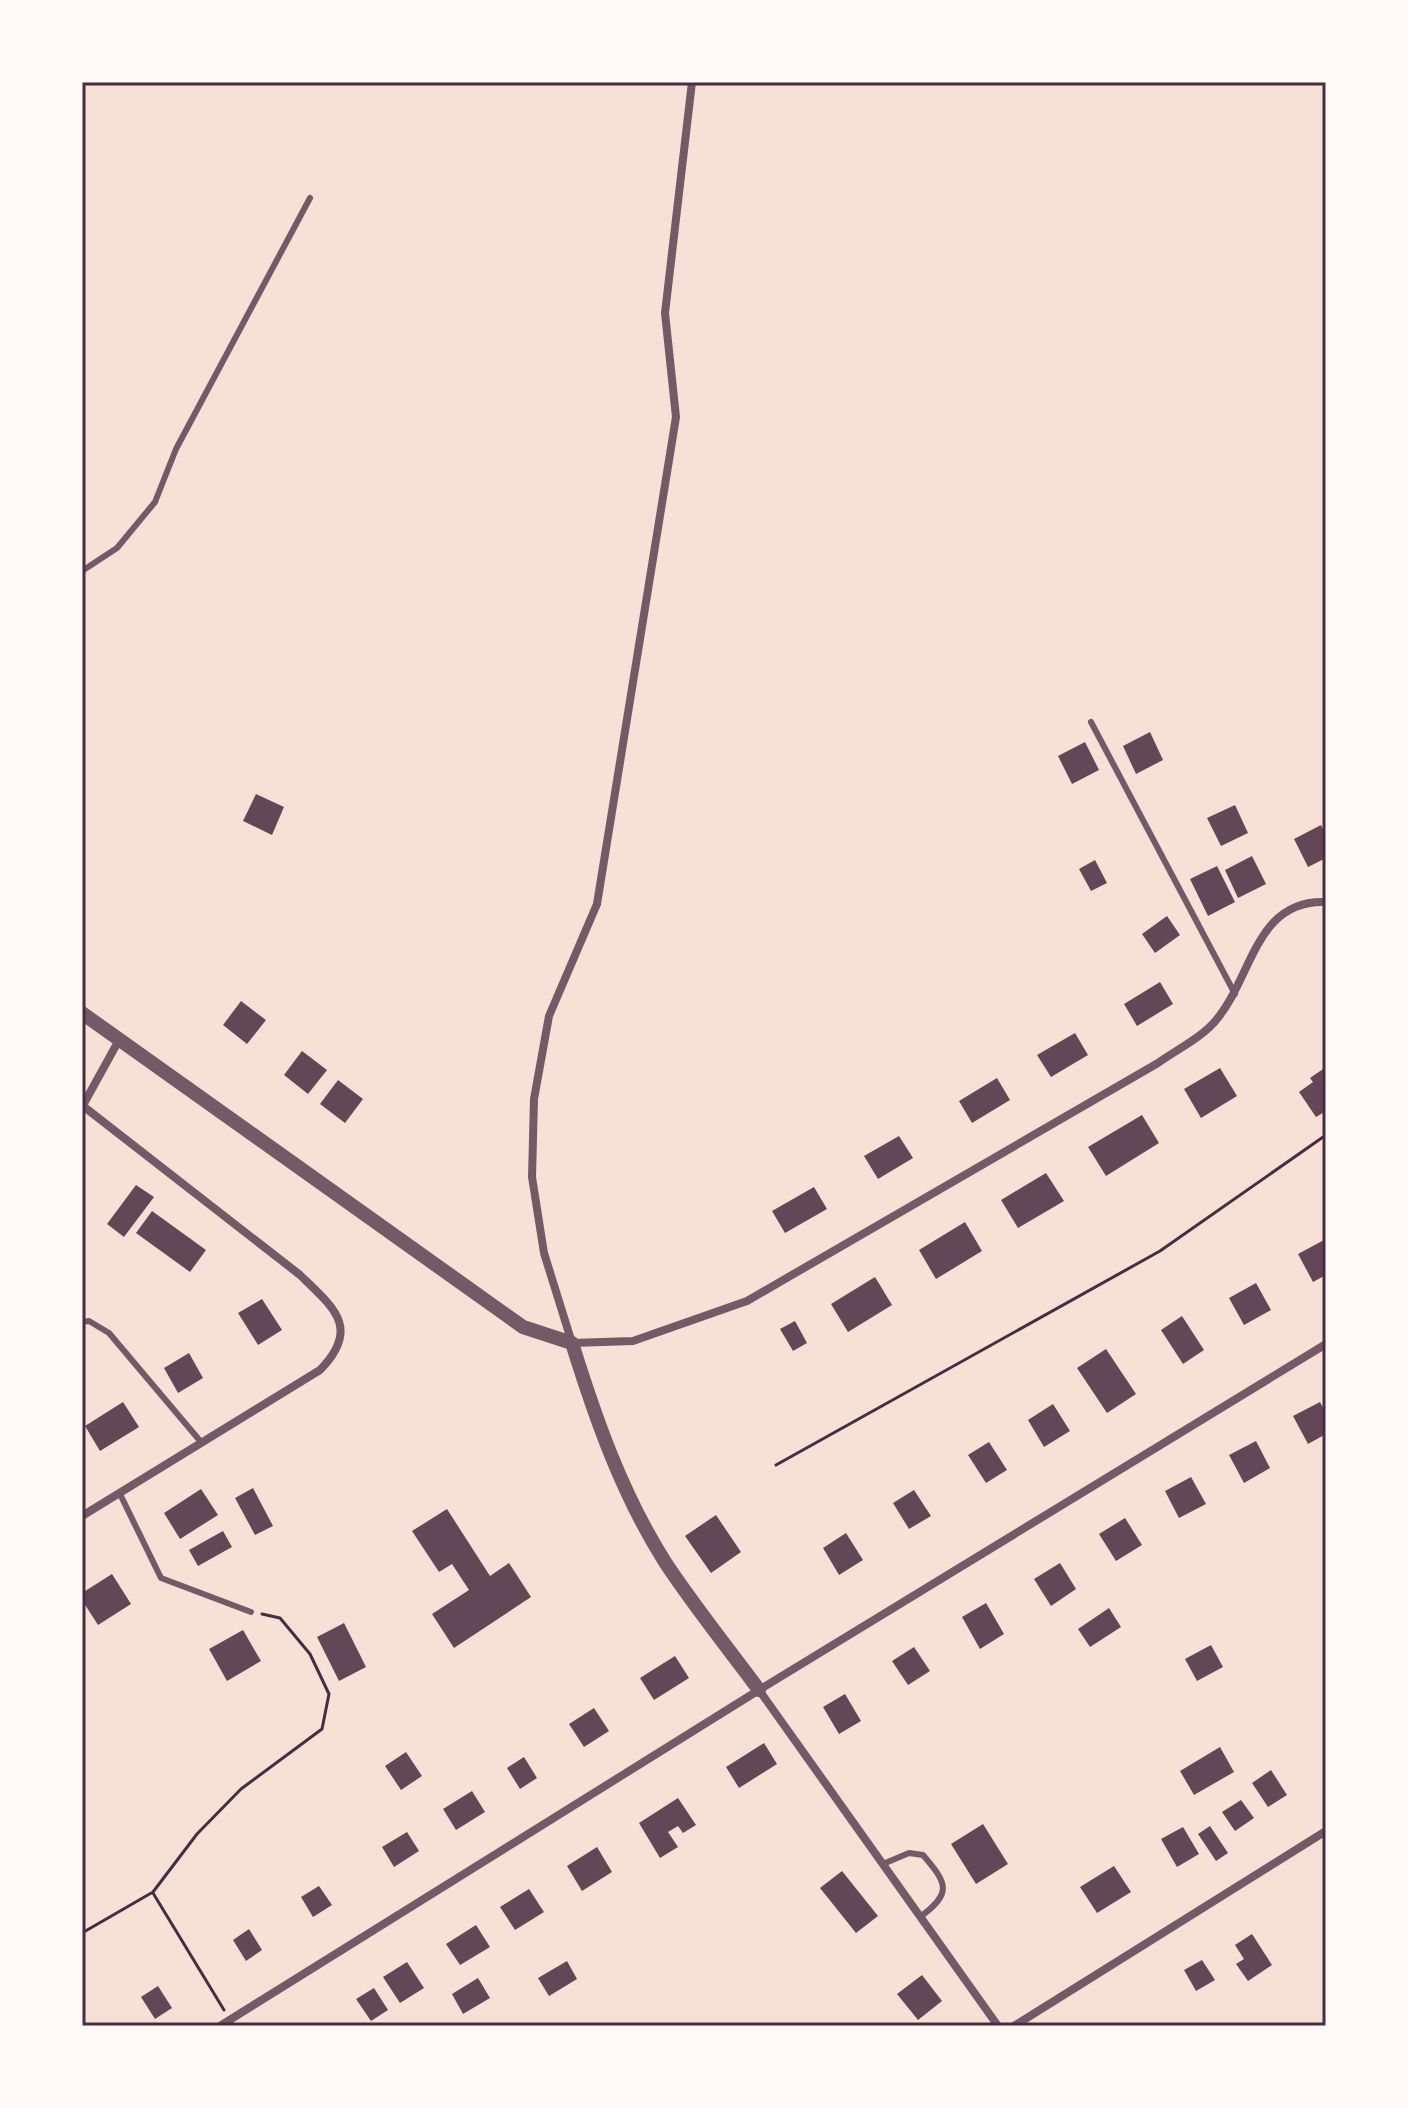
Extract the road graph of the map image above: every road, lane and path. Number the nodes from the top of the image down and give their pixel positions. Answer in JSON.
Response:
{"nodes":[{"id":1,"x":692,"y":82,"type":"edge"},
{"id":2,"x":310,"y":198,"type":"dead end"},
{"id":3,"x":82,"y":571,"type":"edge"},
{"id":4,"x":1091,"y":722,"type":"dead end"},
{"id":5,"x":1326,"y":902,"type":"edge"},
{"id":6,"x":1235,"y":994,"type":"junction"},
{"id":7,"x":82,"y":1013,"type":"edge"},
{"id":8,"x":119,"y":1040,"type":"junction"},
{"id":9,"x":83,"y":1106,"type":"edge"},
{"id":10,"x":1326,"y":1135,"type":"edge"},
{"id":11,"x":82,"y":1322,"type":"edge"},
{"id":12,"x":572,"y":1343,"type":"junction"},
{"id":13,"x":1326,"y":1344,"type":"edge"},
{"id":14,"x":201,"y":1442,"type":"junction"},
{"id":15,"x":776,"y":1465,"type":"dead end"},
{"id":16,"x":120,"y":1494,"type":"junction"},
{"id":17,"x":82,"y":1516,"type":"edge"},
{"id":18,"x":251,"y":1612,"type":"joint"},
{"id":19,"x":759,"y":1690,"type":"junction"},
{"id":20,"x":1326,"y":1831,"type":"edge"},
{"id":21,"x":883,"y":1864,"type":"junction"},
{"id":22,"x":153,"y":1892,"type":"junction"},
{"id":23,"x":920,"y":1917,"type":"junction"},
{"id":24,"x":82,"y":1933,"type":"edge"},
{"id":25,"x":230,"y":2020,"type":"junction"},
{"id":26,"x":220,"y":2026,"type":"edge"},
{"id":27,"x":998,"y":2026,"type":"edge"},
{"id":28,"x":1014,"y":2026,"type":"edge"}],
"edges":[{"from":1,"to":12,"type":"street"},
{"from":2,"to":3,"type":"lane"},
{"from":4,"to":6,"type":"lane"},
{"from":5,"to":6,"type":"street"},
{"from":6,"to":12,"type":"street"},
{"from":7,"to":8,"type":"street"},
{"from":8,"to":9,"type":"street"},
{"from":8,"to":12,"type":"street"},
{"from":9,"to":14,"type":"street"},
{"from":10,"to":15,"type":"path"},
{"from":11,"to":14,"type":"lane"},
{"from":12,"to":19,"type":"street"},
{"from":13,"to":19,"type":"street"},
{"from":14,"to":16,"type":"street"},
{"from":16,"to":17,"type":"street"},
{"from":16,"to":18,"type":"lane"},
{"from":18,"to":22,"type":"path"},
{"from":19,"to":21,"type":"street"},
{"from":19,"to":25,"type":"street"},
{"from":20,"to":28,"type":"street"},
{"from":21,"to":23,"type":"street"},
{"from":21,"to":23,"type":"lane"},
{"from":22,"to":24,"type":"path"},
{"from":22,"to":25,"type":"path"},
{"from":23,"to":27,"type":"street"},
{"from":25,"to":26,"type":"street"}]}
